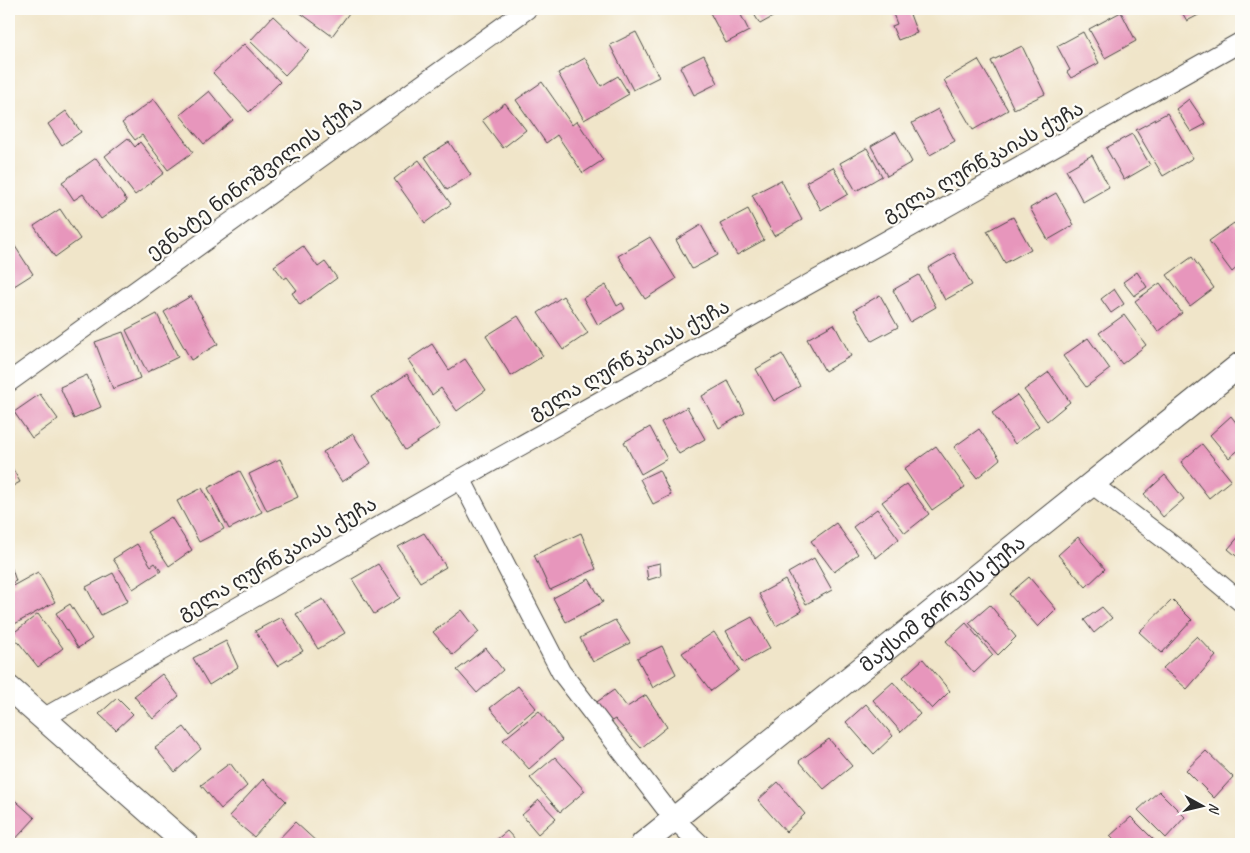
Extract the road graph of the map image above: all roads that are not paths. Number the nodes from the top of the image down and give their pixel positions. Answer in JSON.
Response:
{"nodes":[{"id":1,"x":525,"y":9,"type":"edge"},
{"id":2,"x":1241,"y":42,"type":"edge"},
{"id":3,"x":1241,"y":364,"type":"edge"},
{"id":4,"x":9,"y":382,"type":"edge"},
{"id":5,"x":461,"y":479,"type":"junction"},
{"id":6,"x":1092,"y":484,"type":"junction"},
{"id":7,"x":1241,"y":602,"type":"edge"},
{"id":8,"x":9,"y":688,"type":"edge"},
{"id":9,"x":42,"y":719,"type":"junction"},
{"id":10,"x":674,"y":819,"type":"junction"},
{"id":11,"x":186,"y":844,"type":"edge"},
{"id":12,"x":643,"y":844,"type":"edge"},
{"id":13,"x":700,"y":844,"type":"edge"}],
"edges":[{"from":1,"to":4,"type":"street","name":"ეგნატე ნინოშვილის ქუჩა"},
{"from":2,"to":5,"type":"street","name":"გელა ღურწკაიას ქუჩა"},
{"from":3,"to":6,"type":"street","name":"მაქსიმ გორკის ქუჩა"},
{"from":5,"to":9,"type":"street","name":"გელა ღურწკაიას ქუჩა"},
{"from":5,"to":10,"type":"street"},
{"from":6,"to":7,"type":"street"},
{"from":6,"to":10,"type":"street","name":"მაქსიმ გორკის ქუჩა"},
{"from":8,"to":9,"type":"street"},
{"from":9,"to":11,"type":"street"},
{"from":10,"to":12,"type":"street","name":"მაქსიმ გორკის ქუჩა"},
{"from":10,"to":13,"type":"street"}]}
